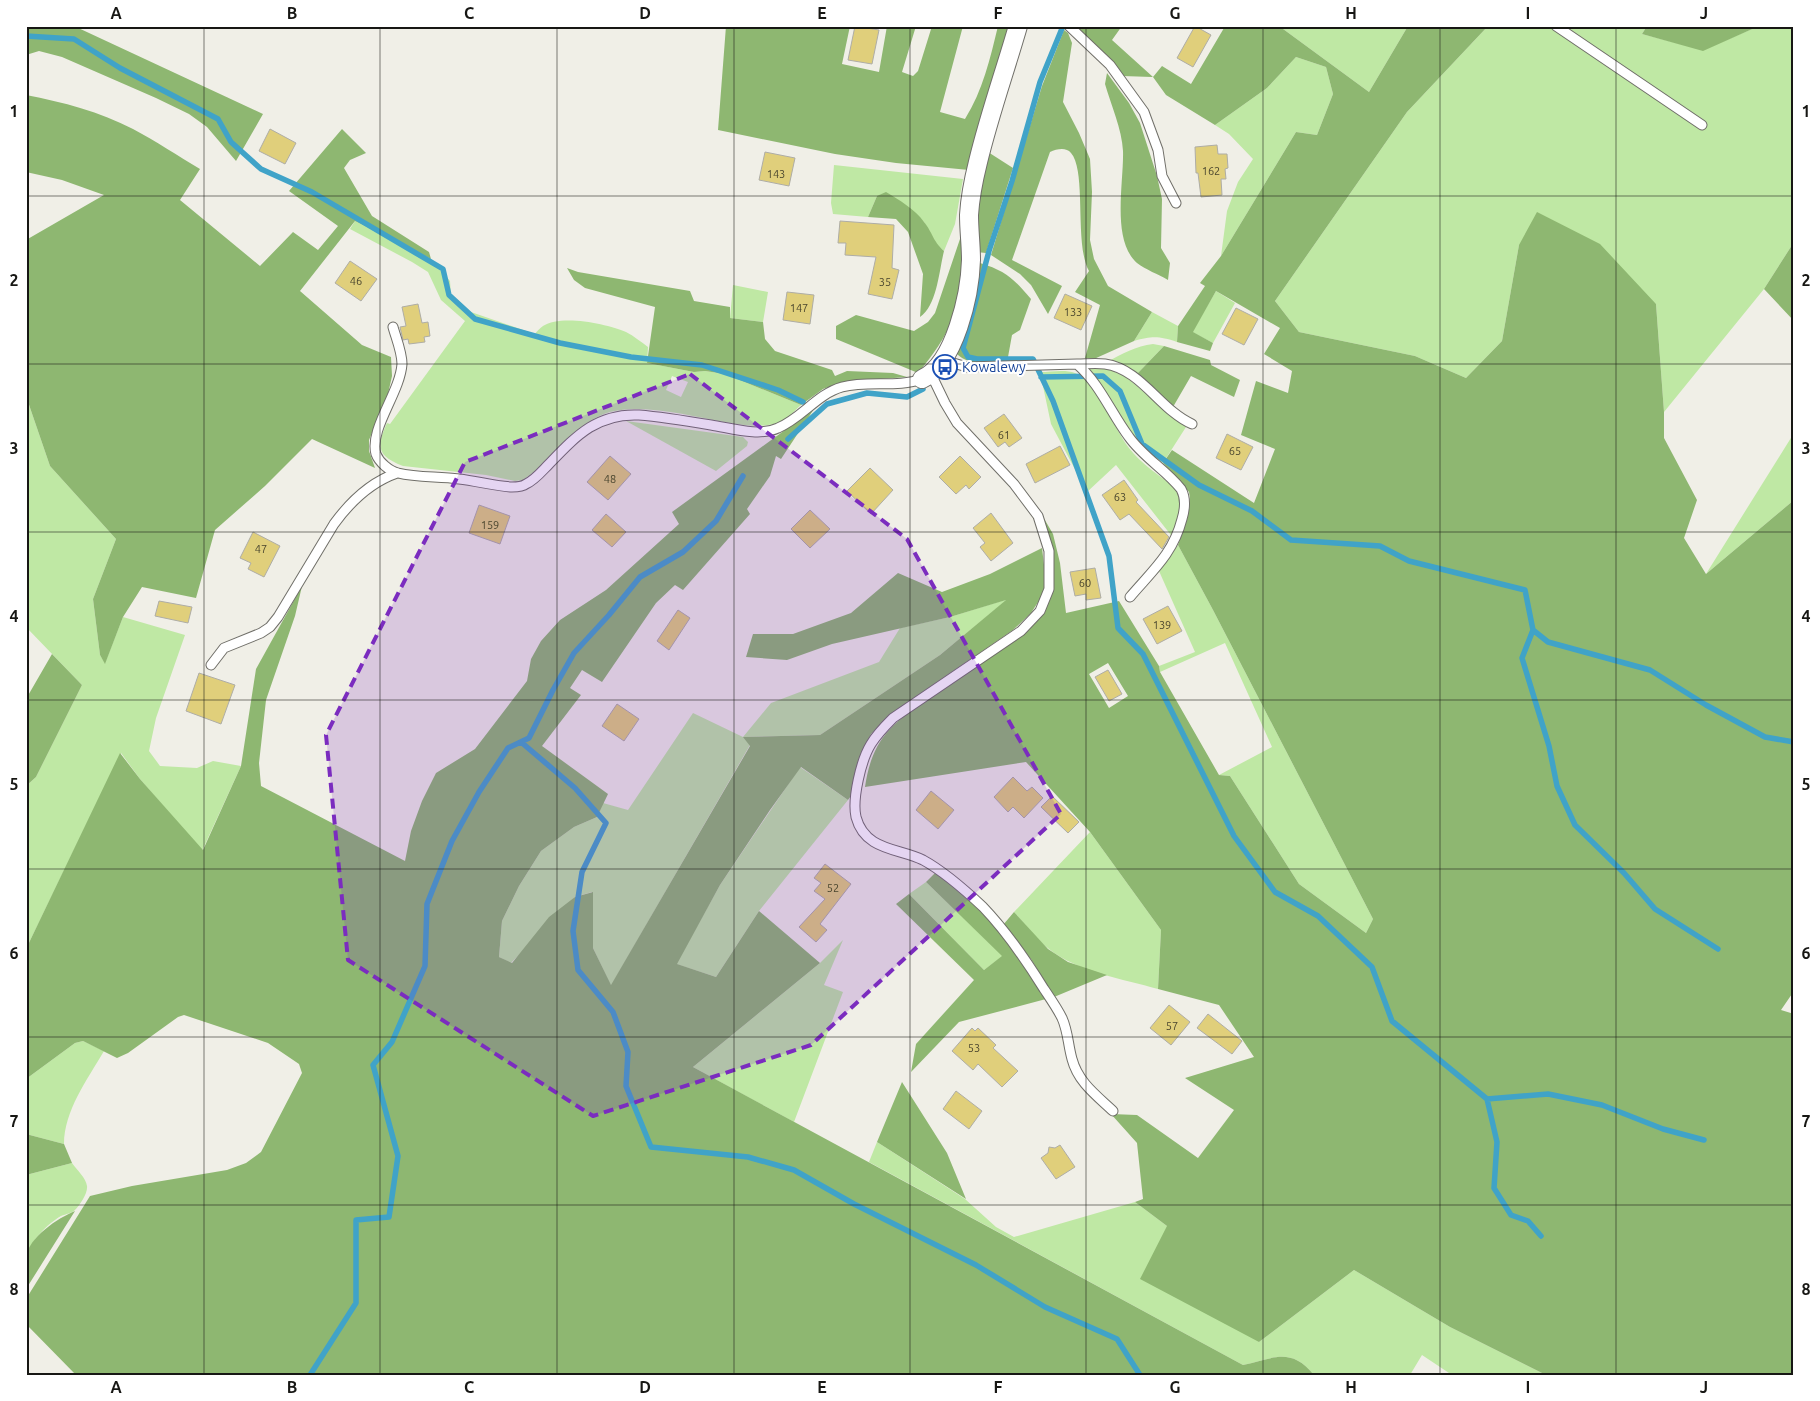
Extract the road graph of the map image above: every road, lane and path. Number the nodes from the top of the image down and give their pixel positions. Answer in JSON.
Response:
{"nodes":[{"id":1,"x":1018,"y":26,"type":"edge"},
{"id":2,"x":1556,"y":26,"type":"edge"},
{"id":3,"x":1071,"y":29,"type":"edge"},
{"id":4,"x":1702,"y":125,"type":"dead end"},
{"id":5,"x":1176,"y":204,"type":"dead end"},
{"id":6,"x":393,"y":327,"type":"dead end"},
{"id":7,"x":943,"y":360,"type":"junction"},
{"id":8,"x":1077,"y":364,"type":"junction"},
{"id":9,"x":926,"y":376,"type":"junction"},
{"id":10,"x":1192,"y":424,"type":"dead end"},
{"id":11,"x":397,"y":473,"type":"junction"},
{"id":12,"x":1130,"y":597,"type":"dead end"},
{"id":13,"x":211,"y":665,"type":"dead end"},
{"id":14,"x":1113,"y":1111,"type":"dead end"}],
"edges":[{"from":1,"to":7,"type":"street"},
{"from":2,"to":4,"type":"lane"},
{"from":3,"to":5,"type":"lane"},
{"from":6,"to":11,"type":"lane"},
{"from":7,"to":8,"type":"lane"},
{"from":7,"to":9,"type":"street"},
{"from":8,"to":10,"type":"lane"},
{"from":8,"to":12,"type":"lane"},
{"from":9,"to":11,"type":"lane"},
{"from":9,"to":14,"type":"lane"},
{"from":11,"to":13,"type":"lane"}]}
